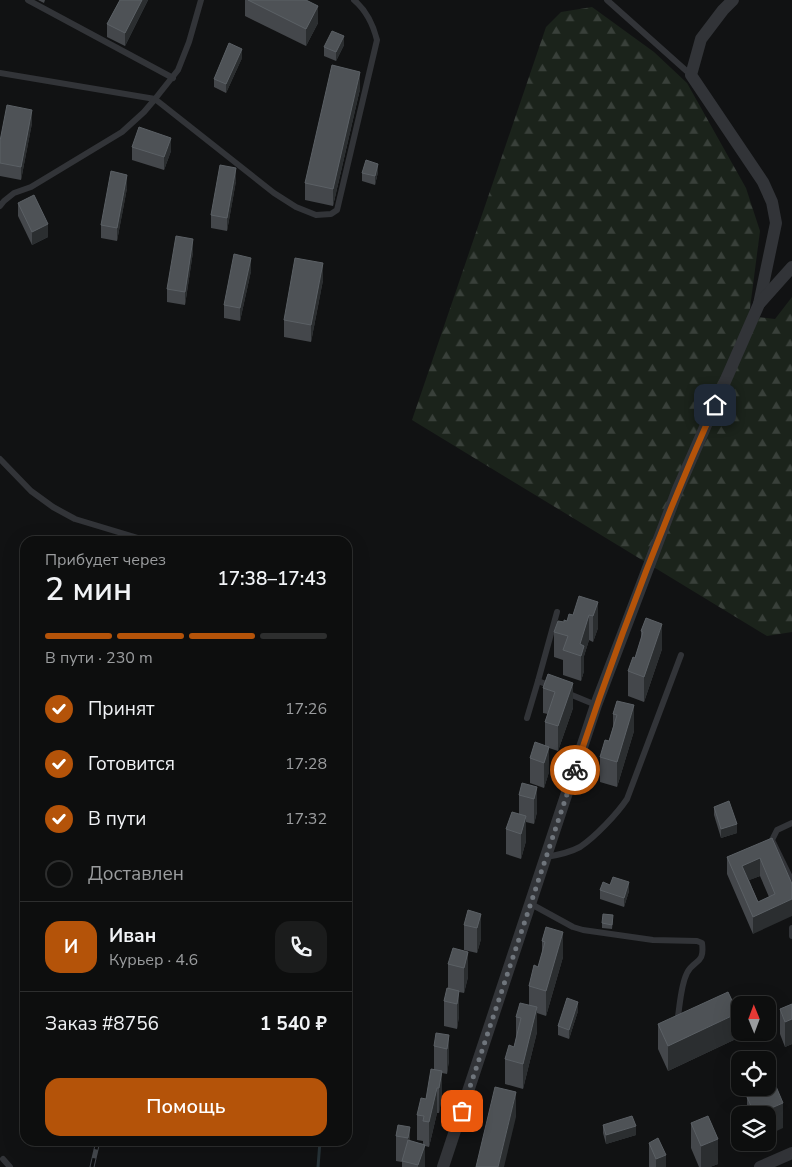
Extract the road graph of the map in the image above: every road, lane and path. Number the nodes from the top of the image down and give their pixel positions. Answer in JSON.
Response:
{"nodes":[{"id":1,"x":28,"y":0,"type":"edge"},
{"id":2,"x":201,"y":0,"type":"edge"},
{"id":3,"x":354,"y":0,"type":"edge"},
{"id":4,"x":607,"y":0,"type":"edge"},
{"id":5,"x":733,"y":0,"type":"edge"},
{"id":6,"x":0,"y":73,"type":"edge"},
{"id":7,"x":691,"y":75,"type":"junction"},
{"id":8,"x":173,"y":78,"type":"junction"},
{"id":9,"x":155,"y":100,"type":"junction"},
{"id":10,"x":0,"y":206,"type":"edge"},
{"id":11,"x":792,"y":267,"type":"edge"},
{"id":12,"x":760,"y":304,"type":"junction"},
{"id":13,"x":0,"y":459,"type":"edge"},
{"id":14,"x":131,"y":536,"type":"edge"},
{"id":15,"x":557,"y":612,"type":"dead end"},
{"id":16,"x":682,"y":655,"type":"dead end"},
{"id":17,"x":538,"y":681,"type":"junction"},
{"id":18,"x":554,"y":688,"type":"edge"},
{"id":19,"x":563,"y":691,"type":"edge"},
{"id":20,"x":596,"y":705,"type":"junction"},
{"id":21,"x":527,"y":718,"type":"dead end"},
{"id":22,"x":792,"y":823,"type":"edge"},
{"id":23,"x":546,"y":857,"type":"junction"},
{"id":24,"x":792,"y":881,"type":"edge"},
{"id":25,"x":530,"y":904,"type":"junction"},
{"id":26,"x":792,"y":928,"type":"edge"},
{"id":27,"x":792,"y":936,"type":"edge"},
{"id":28,"x":677,"y":1025,"type":"edge"},
{"id":29,"x":792,"y":1153,"type":"edge"},
{"id":30,"x":3,"y":1159,"type":"dead end"},
{"id":31,"x":10,"y":1167,"type":"edge"},
{"id":32,"x":443,"y":1167,"type":"edge"},
{"id":33,"x":760,"y":1167,"type":"edge"}],
"edges":[{"from":1,"to":8,"type":"lane"},
{"from":2,"to":8,"type":"lane"},
{"from":3,"to":9,"type":"lane"},
{"from":4,"to":7,"type":"lane"},
{"from":5,"to":7,"type":"street"},
{"from":6,"to":9,"type":"lane"},
{"from":7,"to":12,"type":"street"},
{"from":8,"to":9,"type":"lane"},
{"from":9,"to":10,"type":"lane"},
{"from":11,"to":12,"type":"street"},
{"from":12,"to":20,"type":"street"},
{"from":13,"to":14,"type":"lane"},
{"from":15,"to":17,"type":"lane"},
{"from":16,"to":23,"type":"lane"},
{"from":17,"to":18,"type":"lane"},
{"from":17,"to":21,"type":"lane"},
{"from":19,"to":20,"type":"lane"},
{"from":20,"to":23,"type":"street"},
{"from":22,"to":24,"type":"lane"},
{"from":23,"to":25,"type":"street"},
{"from":25,"to":28,"type":"lane"},
{"from":25,"to":32,"type":"street"},
{"from":26,"to":27,"type":"lane"},
{"from":29,"to":33,"type":"street"},
{"from":30,"to":31,"type":"lane"}]}
